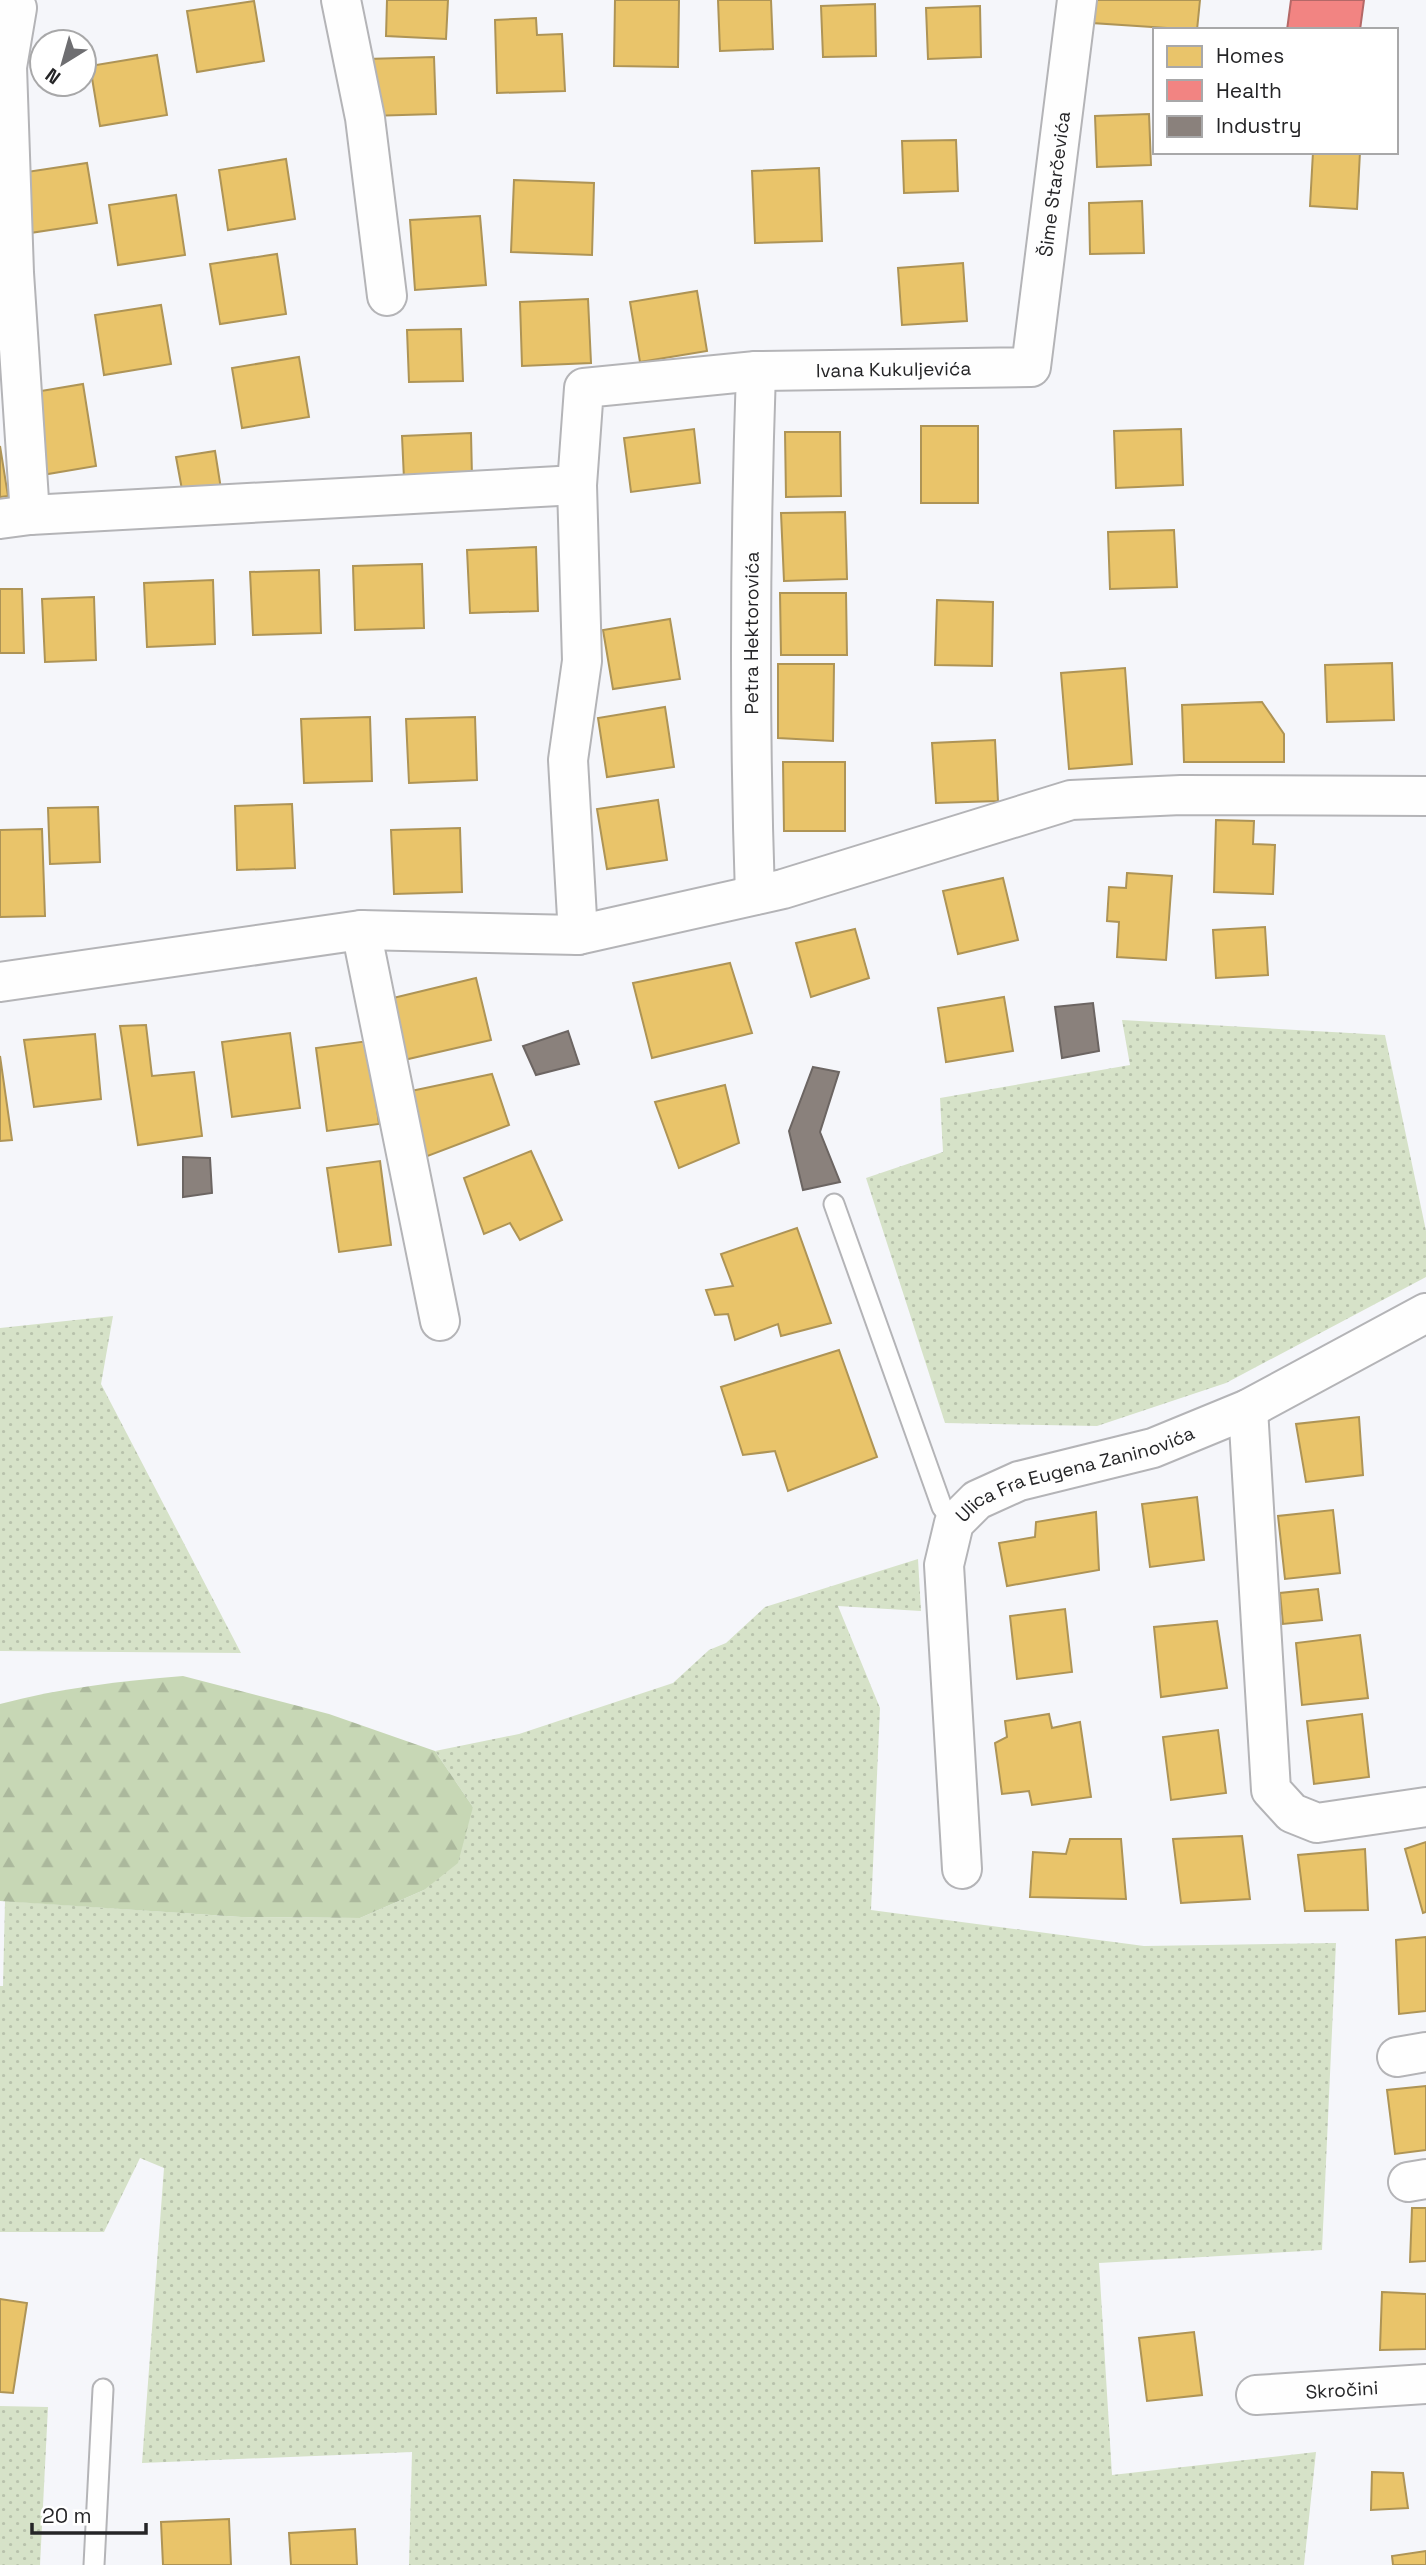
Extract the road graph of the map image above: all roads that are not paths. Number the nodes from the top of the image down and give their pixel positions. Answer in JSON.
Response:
{"nodes":[{"id":1,"x":341,"y":0,"type":"edge"},
{"id":2,"x":1077,"y":0,"type":"edge"},
{"id":3,"x":16,"y":9,"type":"edge"},
{"id":4,"x":387,"y":296,"type":"dead end"},
{"id":5,"x":1031,"y":367,"type":"joint"},
{"id":6,"x":756,"y":371,"type":"junction"},
{"id":7,"x":578,"y":485,"type":"junction"},
{"id":8,"x":15,"y":517,"type":"edge"},
{"id":9,"x":1426,"y":796,"type":"edge"},
{"id":10,"x":755,"y":895,"type":"junction"},
{"id":11,"x":361,"y":930,"type":"junction"},
{"id":12,"x":578,"y":935,"type":"junction"},
{"id":13,"x":0,"y":982,"type":"edge"},
{"id":14,"x":834,"y":1203,"type":"dead end"},
{"id":15,"x":1426,"y":1313,"type":"edge"},
{"id":16,"x":440,"y":1321,"type":"dead end"},
{"id":17,"x":1248,"y":1409,"type":"junction"},
{"id":18,"x":954,"y":1523,"type":"junction"},
{"id":19,"x":1426,"y":1807,"type":"edge"},
{"id":20,"x":962,"y":1870,"type":"dead end"},
{"id":21,"x":1426,"y":2384,"type":"edge"},
{"id":22,"x":103,"y":2389,"type":"dead end"},
{"id":23,"x":1256,"y":2395,"type":"dead end"},
{"id":24,"x":94,"y":2565,"type":"edge"}],
"edges":[{"from":1,"to":4,"type":"street"},
{"from":2,"to":5,"type":"street","name":"Šime Starčevića"},
{"from":3,"to":8,"type":"street"},
{"from":5,"to":6,"type":"street","name":"Ivana Kukuljevića"},
{"from":6,"to":7,"type":"street","name":"Ivana Kukuljevića"},
{"from":6,"to":10,"type":"street","name":"Petra Hektorovića"},
{"from":7,"to":8,"type":"street"},
{"from":7,"to":12,"type":"street"},
{"from":9,"to":10,"type":"street"},
{"from":10,"to":12,"type":"street"},
{"from":11,"to":12,"type":"street"},
{"from":11,"to":13,"type":"street"},
{"from":11,"to":16,"type":"street"},
{"from":14,"to":18,"type":"lane"},
{"from":15,"to":17,"type":"street","name":"Ulica Fra Eugena Zaninovića"},
{"from":17,"to":18,"type":"street","name":"Ulica Fra Eugena Zaninovića"},
{"from":17,"to":19,"type":"street"},
{"from":18,"to":20,"type":"street","name":"Ulica Fra Eugena Zaninovića"},
{"from":21,"to":23,"type":"street","name":"Skročini"},
{"from":22,"to":24,"type":"lane"}]}
